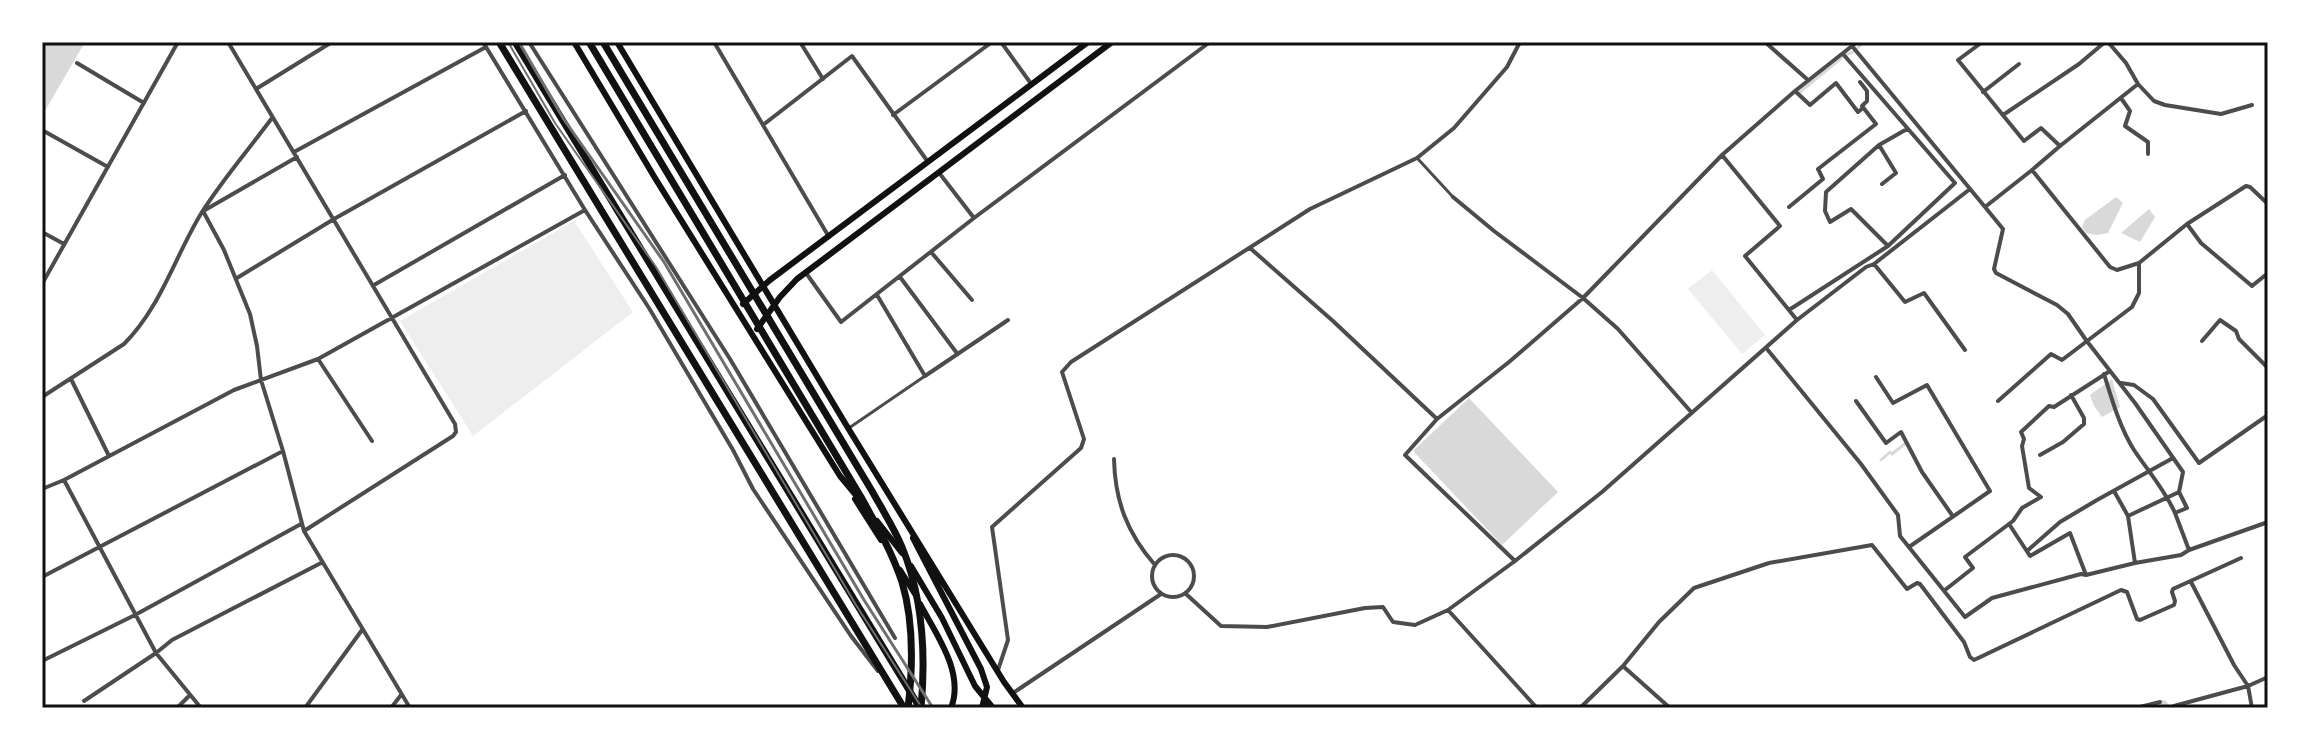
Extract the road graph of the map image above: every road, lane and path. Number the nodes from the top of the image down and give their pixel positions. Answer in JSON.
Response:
{"nodes":[{"id":1,"x":228,"y":42,"type":"edge"},
{"id":2,"x":332,"y":42,"type":"edge"},
{"id":3,"x":499,"y":42,"type":"edge"},
{"id":4,"x":515,"y":42,"type":"edge"},
{"id":5,"x":529,"y":42,"type":"edge"},
{"id":6,"x":574,"y":42,"type":"edge"},
{"id":7,"x":589,"y":42,"type":"edge"},
{"id":8,"x":603,"y":42,"type":"edge"},
{"id":9,"x":617,"y":42,"type":"edge"},
{"id":10,"x":714,"y":42,"type":"edge"},
{"id":11,"x":800,"y":42,"type":"edge"},
{"id":12,"x":992,"y":42,"type":"edge"},
{"id":13,"x":1001,"y":42,"type":"edge"},
{"id":14,"x":1088,"y":42,"type":"edge"},
{"id":15,"x":1112,"y":42,"type":"edge"},
{"id":16,"x":1210,"y":42,"type":"edge"},
{"id":17,"x":1520,"y":42,"type":"edge"},
{"id":18,"x":1765,"y":42,"type":"edge"},
{"id":19,"x":2106,"y":42,"type":"edge"},
{"id":20,"x":176,"y":43,"type":"edge"},
{"id":21,"x":1981,"y":43,"type":"edge"},
{"id":22,"x":485,"y":44,"type":"edge"},
{"id":23,"x":1854,"y":44,"type":"edge"},
{"id":24,"x":1842,"y":53,"type":"junction"},
{"id":25,"x":77,"y":63,"type":"dead end"},
{"id":26,"x":2019,"y":64,"type":"dead end"},
{"id":27,"x":823,"y":79,"type":"junction"},
{"id":28,"x":1808,"y":81,"type":"junction"},
{"id":29,"x":1860,"y":82,"type":"dead end"},
{"id":30,"x":2138,"y":84,"type":"junction"},
{"id":31,"x":1032,"y":85,"type":"junction"},
{"id":32,"x":256,"y":89,"type":"junction"},
{"id":33,"x":1795,"y":91,"type":"junction"},
{"id":34,"x":1983,"y":92,"type":"junction"},
{"id":35,"x":2121,"y":98,"type":"junction"},
{"id":36,"x":144,"y":103,"type":"junction"},
{"id":37,"x":2252,"y":105,"type":"dead end"},
{"id":38,"x":1863,"y":108,"type":"junction"},
{"id":39,"x":526,"y":111,"type":"junction"},
{"id":40,"x":893,"y":115,"type":"junction"},
{"id":41,"x":2003,"y":115,"type":"junction"},
{"id":42,"x":273,"y":117,"type":"junction"},
{"id":43,"x":763,"y":125,"type":"junction"},
{"id":44,"x":1861,"y":126,"type":"dead end"},
{"id":45,"x":1907,"y":129,"type":"junction"},
{"id":46,"x":42,"y":130,"type":"edge"},
{"id":47,"x":1866,"y":132,"type":"junction"},
{"id":48,"x":1879,"y":145,"type":"junction"},
{"id":49,"x":2060,"y":146,"type":"junction"},
{"id":50,"x":2148,"y":154,"type":"dead end"},
{"id":51,"x":296,"y":155,"type":"junction"},
{"id":52,"x":1722,"y":155,"type":"junction"},
{"id":53,"x":1417,"y":158,"type":"junction"},
{"id":54,"x":928,"y":162,"type":"junction"},
{"id":55,"x":108,"y":167,"type":"junction"},
{"id":56,"x":2032,"y":170,"type":"junction"},
{"id":57,"x":940,"y":174,"type":"junction"},
{"id":58,"x":565,"y":175,"type":"junction"},
{"id":59,"x":1882,"y":184,"type":"dead end"},
{"id":60,"x":1970,"y":189,"type":"junction"},
{"id":61,"x":1453,"y":197,"type":"joint"},
{"id":62,"x":2268,"y":204,"type":"edge"},
{"id":63,"x":1789,"y":207,"type":"dead end"},
{"id":64,"x":1985,"y":207,"type":"junction"},
{"id":65,"x":585,"y":210,"type":"junction"},
{"id":66,"x":203,"y":211,"type":"junction"},
{"id":67,"x":974,"y":218,"type":"junction"},
{"id":68,"x":334,"y":219,"type":"junction"},
{"id":69,"x":2187,"y":224,"type":"junction"},
{"id":70,"x":42,"y":232,"type":"edge"},
{"id":71,"x":829,"y":237,"type":"junction"},
{"id":72,"x":64,"y":244,"type":"junction"},
{"id":73,"x":1888,"y":246,"type":"junction"},
{"id":74,"x":1250,"y":248,"type":"junction"},
{"id":75,"x":931,"y":252,"type":"junction"},
{"id":76,"x":2139,"y":263,"type":"junction"},
{"id":77,"x":1874,"y":264,"type":"junction"},
{"id":78,"x":806,"y":273,"type":"junction"},
{"id":79,"x":2268,"y":273,"type":"edge"},
{"id":80,"x":900,"y":277,"type":"junction"},
{"id":81,"x":237,"y":279,"type":"junction"},
{"id":82,"x":42,"y":284,"type":"edge"},
{"id":83,"x":374,"y":285,"type":"junction"},
{"id":84,"x":764,"y":285,"type":"junction"},
{"id":85,"x":877,"y":295,"type":"junction"},
{"id":86,"x":1583,"y":298,"type":"junction"},
{"id":87,"x":972,"y":300,"type":"dead end"},
{"id":88,"x":775,"y":304,"type":"junction"},
{"id":89,"x":738,"y":310,"type":"junction"},
{"id":90,"x":1789,"y":310,"type":"junction"},
{"id":91,"x":392,"y":318,"type":"junction"},
{"id":92,"x":1008,"y":320,"type":"dead end"},
{"id":93,"x":1797,"y":320,"type":"junction"},
{"id":94,"x":753,"y":335,"type":"junction"},
{"id":95,"x":2086,"y":340,"type":"junction"},
{"id":96,"x":2202,"y":341,"type":"dead end"},
{"id":97,"x":1767,"y":349,"type":"junction"},
{"id":98,"x":1965,"y":350,"type":"dead end"},
{"id":99,"x":957,"y":353,"type":"junction"},
{"id":100,"x":318,"y":359,"type":"junction"},
{"id":101,"x":2268,"y":368,"type":"edge"},
{"id":102,"x":2111,"y":370,"type":"junction"},
{"id":103,"x":2104,"y":374,"type":"junction"},
{"id":104,"x":925,"y":376,"type":"junction"},
{"id":105,"x":1876,"y":377,"type":"dead end"},
{"id":106,"x":71,"y":379,"type":"junction"},
{"id":107,"x":261,"y":380,"type":"junction"},
{"id":108,"x":2118,"y":383,"type":"junction"},
{"id":109,"x":2071,"y":395,"type":"junction"},
{"id":110,"x":42,"y":397,"type":"edge"},
{"id":111,"x":1856,"y":401,"type":"dead end"},
{"id":112,"x":1998,"y":401,"type":"dead end"},
{"id":113,"x":1692,"y":413,"type":"junction"},
{"id":114,"x":2268,"y":415,"type":"edge"},
{"id":115,"x":1437,"y":419,"type":"junction"},
{"id":116,"x":848,"y":428,"type":"junction"},
{"id":117,"x":372,"y":441,"type":"dead end"},
{"id":118,"x":283,"y":451,"type":"junction"},
{"id":119,"x":2040,"y":455,"type":"dead end"},
{"id":120,"x":109,"y":456,"type":"junction"},
{"id":121,"x":2173,"y":458,"type":"junction"},
{"id":122,"x":1114,"y":459,"type":"dead end"},
{"id":123,"x":2150,"y":472,"type":"junction"},
{"id":124,"x":840,"y":476,"type":"junction"},
{"id":125,"x":64,"y":480,"type":"junction"},
{"id":126,"x":42,"y":489,"type":"edge"},
{"id":127,"x":2114,"y":491,"type":"junction"},
{"id":128,"x":2179,"y":492,"type":"junction"},
{"id":129,"x":2168,"y":497,"type":"junction"},
{"id":130,"x":2175,"y":513,"type":"junction"},
{"id":131,"x":1952,"y":515,"type":"junction"},
{"id":132,"x":2128,"y":516,"type":"junction"},
{"id":133,"x":2268,"y":522,"type":"edge"},
{"id":134,"x":301,"y":524,"type":"junction"},
{"id":135,"x":2009,"y":524,"type":"junction"},
{"id":136,"x":909,"y":527,"type":"junction"},
{"id":137,"x":304,"y":531,"type":"junction"},
{"id":138,"x":1909,"y":547,"type":"junction"},
{"id":139,"x":100,"y":549,"type":"junction"},
{"id":140,"x":2189,"y":550,"type":"junction"},
{"id":141,"x":2027,"y":551,"type":"junction"},
{"id":142,"x":2241,"y":558,"type":"dead end"},
{"id":143,"x":1515,"y":561,"type":"junction"},
{"id":144,"x":321,"y":563,"type":"junction"},
{"id":145,"x":2135,"y":563,"type":"junction"},
{"id":146,"x":1155,"y":565,"type":"junction"},
{"id":147,"x":2086,"y":575,"type":"junction"},
{"id":148,"x":42,"y":577,"type":"edge"},
{"id":149,"x":2191,"y":582,"type":"junction"},
{"id":150,"x":1945,"y":590,"type":"junction"},
{"id":151,"x":1161,"y":594,"type":"junction"},
{"id":152,"x":1186,"y":594,"type":"junction"},
{"id":153,"x":1448,"y":610,"type":"junction"},
{"id":154,"x":135,"y":615,"type":"junction"},
{"id":155,"x":362,"y":630,"type":"junction"},
{"id":156,"x":895,"y":638,"type":"dead end"},
{"id":157,"x":156,"y":653,"type":"junction"},
{"id":158,"x":42,"y":661,"type":"edge"},
{"id":159,"x":1623,"y":666,"type":"junction"},
{"id":160,"x":998,"y":670,"type":"junction"},
{"id":161,"x":2268,"y":677,"type":"edge"},
{"id":162,"x":2248,"y":686,"type":"junction"},
{"id":163,"x":1012,"y":694,"type":"junction"},
{"id":164,"x":190,"y":695,"type":"junction"},
{"id":165,"x":401,"y":695,"type":"junction"},
{"id":166,"x":986,"y":700,"type":"junction"},
{"id":167,"x":84,"y":701,"type":"dead end"},
{"id":168,"x":2160,"y":702,"type":"dead end"},
{"id":169,"x":2174,"y":706,"type":"dead end"},
{"id":170,"x":177,"y":708,"type":"edge"},
{"id":171,"x":201,"y":708,"type":"edge"},
{"id":172,"x":305,"y":708,"type":"edge"},
{"id":173,"x":391,"y":708,"type":"edge"},
{"id":174,"x":410,"y":708,"type":"edge"},
{"id":175,"x":906,"y":708,"type":"edge"},
{"id":176,"x":920,"y":708,"type":"edge"},
{"id":177,"x":951,"y":708,"type":"edge"},
{"id":178,"x":982,"y":708,"type":"edge"},
{"id":179,"x":993,"y":708,"type":"edge"},
{"id":180,"x":1023,"y":708,"type":"edge"},
{"id":181,"x":1537,"y":708,"type":"edge"},
{"id":182,"x":1580,"y":708,"type":"edge"},
{"id":183,"x":1670,"y":708,"type":"edge"},
{"id":184,"x":2136,"y":708,"type":"edge"},
{"id":185,"x":2252,"y":708,"type":"edge"}],
"edges":[{"from":1,"to":32,"type":"street"},
{"from":2,"to":32,"type":"street"},
{"from":3,"to":175,"type":"highway"},
{"from":4,"to":176,"type":"highway"},
{"from":5,"to":156,"type":"street"},
{"from":6,"to":89,"type":"main road"},
{"from":7,"to":175,"type":"highway"},
{"from":8,"to":176,"type":"highway"},
{"from":9,"to":84,"type":"main road"},
{"from":10,"to":43,"type":"street"},
{"from":11,"to":27,"type":"street"},
{"from":12,"to":40,"type":"street"},
{"from":13,"to":31,"type":"street"},
{"from":14,"to":31,"type":"main road"},
{"from":15,"to":57,"type":"main road"},
{"from":16,"to":67,"type":"street"},
{"from":17,"to":53,"type":"street"},
{"from":18,"to":28,"type":"street"},
{"from":19,"to":30,"type":"street"},
{"from":19,"to":41,"type":"street"},
{"from":20,"to":36,"type":"street"},
{"from":21,"to":34,"type":"street"},
{"from":22,"to":39,"type":"street"},
{"from":22,"to":51,"type":"street"},
{"from":23,"to":24,"type":"street"},
{"from":23,"to":60,"type":"street"},
{"from":24,"to":28,"type":"street"},
{"from":24,"to":45,"type":"street"},
{"from":25,"to":36,"type":"street"},
{"from":26,"to":34,"type":"street"},
{"from":27,"to":40,"type":"street"},
{"from":27,"to":43,"type":"street"},
{"from":28,"to":33,"type":"street"},
{"from":29,"to":38,"type":"street"},
{"from":30,"to":35,"type":"street"},
{"from":30,"to":37,"type":"street"},
{"from":31,"to":54,"type":"main road"},
{"from":32,"to":42,"type":"street"},
{"from":33,"to":38,"type":"street"},
{"from":33,"to":52,"type":"street"},
{"from":34,"to":41,"type":"street"},
{"from":35,"to":49,"type":"street"},
{"from":35,"to":50,"type":"street"},
{"from":36,"to":55,"type":"street"},
{"from":38,"to":47,"type":"street"},
{"from":39,"to":58,"type":"street"},
{"from":39,"to":68,"type":"street"},
{"from":40,"to":54,"type":"street"},
{"from":41,"to":49,"type":"street"},
{"from":42,"to":51,"type":"street"},
{"from":42,"to":66,"type":"street"},
{"from":43,"to":71,"type":"street"},
{"from":44,"to":47,"type":"street"},
{"from":45,"to":48,"type":"street"},
{"from":45,"to":73,"type":"street"},
{"from":46,"to":55,"type":"street"},
{"from":47,"to":63,"type":"street"},
{"from":48,"to":59,"type":"street"},
{"from":48,"to":73,"type":"street"},
{"from":49,"to":56,"type":"street"},
{"from":51,"to":66,"type":"street"},
{"from":51,"to":68,"type":"street"},
{"from":52,"to":86,"type":"street"},
{"from":52,"to":90,"type":"street"},
{"from":53,"to":61,"type":"street"},
{"from":53,"to":74,"type":"street"},
{"from":54,"to":71,"type":"main road"},
{"from":55,"to":72,"type":"street"},
{"from":56,"to":64,"type":"street"},
{"from":56,"to":76,"type":"street"},
{"from":57,"to":67,"type":"street"},
{"from":57,"to":78,"type":"main road"},
{"from":58,"to":65,"type":"street"},
{"from":58,"to":83,"type":"street"},
{"from":60,"to":64,"type":"street"},
{"from":60,"to":77,"type":"street"},
{"from":61,"to":86,"type":"street"},
{"from":62,"to":69,"type":"street"},
{"from":64,"to":95,"type":"street"},
{"from":65,"to":91,"type":"street"},
{"from":65,"to":175,"type":"street"},
{"from":66,"to":81,"type":"street"},
{"from":66,"to":106,"type":"street"},
{"from":67,"to":75,"type":"street"},
{"from":68,"to":81,"type":"street"},
{"from":68,"to":83,"type":"street"},
{"from":69,"to":76,"type":"street"},
{"from":69,"to":79,"type":"street"},
{"from":70,"to":72,"type":"street"},
{"from":71,"to":84,"type":"main road"},
{"from":72,"to":82,"type":"street"},
{"from":73,"to":90,"type":"street"},
{"from":74,"to":115,"type":"street"},
{"from":74,"to":160,"type":"street"},
{"from":75,"to":80,"type":"street"},
{"from":75,"to":87,"type":"street"},
{"from":76,"to":95,"type":"street"},
{"from":77,"to":93,"type":"street"},
{"from":77,"to":98,"type":"street"},
{"from":78,"to":85,"type":"street"},
{"from":78,"to":88,"type":"main road"},
{"from":80,"to":85,"type":"street"},
{"from":80,"to":99,"type":"street"},
{"from":81,"to":107,"type":"street"},
{"from":83,"to":91,"type":"street"},
{"from":84,"to":88,"type":"main road"},
{"from":84,"to":89,"type":"main road"},
{"from":85,"to":104,"type":"street"},
{"from":86,"to":113,"type":"street"},
{"from":86,"to":115,"type":"street"},
{"from":88,"to":94,"type":"main road"},
{"from":88,"to":116,"type":"main road"},
{"from":89,"to":94,"type":"main road"},
{"from":90,"to":93,"type":"street"},
{"from":91,"to":100,"type":"street"},
{"from":91,"to":137,"type":"street"},
{"from":92,"to":99,"type":"street"},
{"from":93,"to":97,"type":"street"},
{"from":94,"to":124,"type":"main road"},
{"from":95,"to":102,"type":"street"},
{"from":95,"to":112,"type":"street"},
{"from":96,"to":101,"type":"street"},
{"from":97,"to":113,"type":"street"},
{"from":97,"to":138,"type":"street"},
{"from":99,"to":104,"type":"street"},
{"from":100,"to":107,"type":"street"},
{"from":100,"to":117,"type":"street"},
{"from":102,"to":103,"type":"street"},
{"from":102,"to":108,"type":"street"},
{"from":103,"to":109,"type":"street"},
{"from":103,"to":123,"type":"street"},
{"from":104,"to":116,"type":"street"},
{"from":105,"to":131,"type":"street"},
{"from":106,"to":110,"type":"street"},
{"from":106,"to":120,"type":"street"},
{"from":107,"to":118,"type":"street"},
{"from":107,"to":120,"type":"street"},
{"from":108,"to":114,"type":"street"},
{"from":108,"to":121,"type":"street"},
{"from":109,"to":119,"type":"street"},
{"from":109,"to":135,"type":"street"},
{"from":111,"to":131,"type":"street"},
{"from":113,"to":143,"type":"street"},
{"from":115,"to":143,"type":"street"},
{"from":116,"to":136,"type":"main road"},
{"from":118,"to":134,"type":"street"},
{"from":118,"to":139,"type":"street"},
{"from":120,"to":125,"type":"street"},
{"from":121,"to":123,"type":"street"},
{"from":121,"to":128,"type":"street"},
{"from":122,"to":146,"type":"street"},
{"from":123,"to":127,"type":"street"},
{"from":123,"to":129,"type":"street"},
{"from":124,"to":166,"type":"main road"},
{"from":124,"to":177,"type":"main road"},
{"from":125,"to":126,"type":"street"},
{"from":125,"to":139,"type":"street"},
{"from":127,"to":132,"type":"street"},
{"from":127,"to":141,"type":"street"},
{"from":128,"to":129,"type":"street"},
{"from":128,"to":130,"type":"street"},
{"from":129,"to":130,"type":"street"},
{"from":129,"to":132,"type":"street"},
{"from":130,"to":140,"type":"street"},
{"from":131,"to":138,"type":"street"},
{"from":132,"to":145,"type":"street"},
{"from":133,"to":140,"type":"street"},
{"from":134,"to":137,"type":"street"},
{"from":134,"to":154,"type":"street"},
{"from":135,"to":141,"type":"street"},
{"from":135,"to":150,"type":"street"},
{"from":136,"to":160,"type":"main road"},
{"from":136,"to":166,"type":"main road"},
{"from":137,"to":144,"type":"street"},
{"from":138,"to":150,"type":"street"},
{"from":139,"to":148,"type":"street"},
{"from":139,"to":154,"type":"street"},
{"from":140,"to":145,"type":"street"},
{"from":141,"to":147,"type":"street"},
{"from":142,"to":149,"type":"street"},
{"from":143,"to":153,"type":"street"},
{"from":144,"to":155,"type":"street"},
{"from":144,"to":157,"type":"street"},
{"from":145,"to":147,"type":"street"},
{"from":146,"to":151,"type":"street"},
{"from":146,"to":152,"type":"street"},
{"from":147,"to":150,"type":"street"},
{"from":149,"to":159,"type":"street"},
{"from":149,"to":162,"type":"street"},
{"from":151,"to":152,"type":"street"},
{"from":151,"to":163,"type":"street"},
{"from":152,"to":153,"type":"street"},
{"from":153,"to":181,"type":"street"},
{"from":154,"to":157,"type":"street"},
{"from":154,"to":158,"type":"street"},
{"from":155,"to":165,"type":"street"},
{"from":155,"to":172,"type":"street"},
{"from":157,"to":164,"type":"street"},
{"from":157,"to":167,"type":"street"},
{"from":159,"to":182,"type":"street"},
{"from":159,"to":183,"type":"street"},
{"from":160,"to":163,"type":"main road"},
{"from":161,"to":162,"type":"street"},
{"from":162,"to":169,"type":"street"},
{"from":162,"to":185,"type":"street"},
{"from":163,"to":180,"type":"main road"},
{"from":164,"to":170,"type":"street"},
{"from":164,"to":171,"type":"street"},
{"from":165,"to":173,"type":"street"},
{"from":165,"to":174,"type":"street"},
{"from":166,"to":178,"type":"main road"},
{"from":166,"to":179,"type":"main road"},
{"from":168,"to":184,"type":"street"}]}
